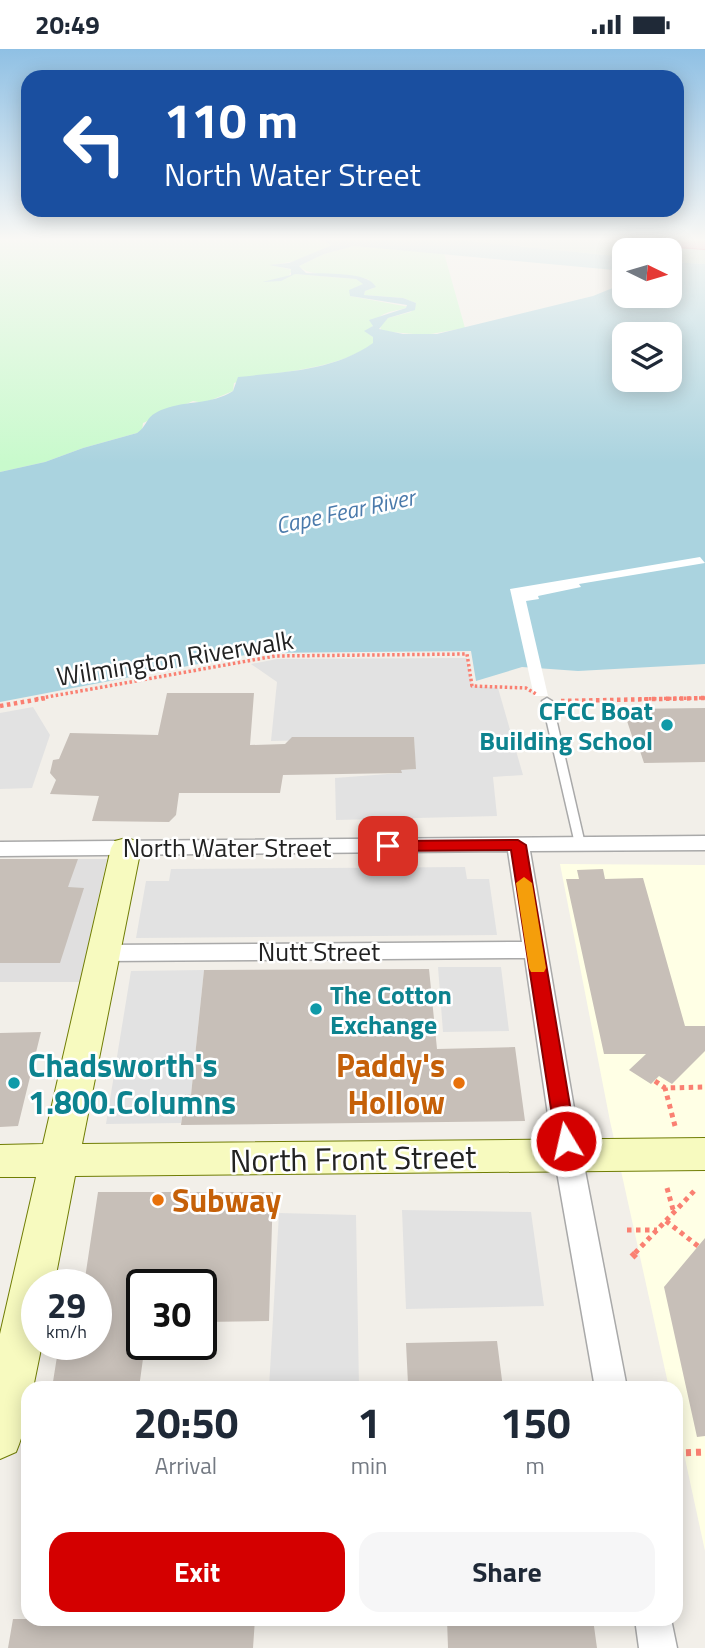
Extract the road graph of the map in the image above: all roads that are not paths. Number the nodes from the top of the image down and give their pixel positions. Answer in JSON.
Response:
{"nodes":[{"id":1,"x":547,"y":701,"type":"road end"},
{"id":2,"x":705,"y":843,"type":"edge"},
{"id":3,"x":580,"y":844,"type":"junction"},
{"id":4,"x":518,"y":845,"type":"junction"},
{"id":5,"x":125,"y":848,"type":"junction"},
{"id":6,"x":0,"y":849,"type":"edge"},
{"id":7,"x":535,"y":950,"type":"junction"},
{"id":8,"x":103,"y":953,"type":"junction"},
{"id":9,"x":568,"y":1155,"type":"junction"},
{"id":10,"x":0,"y":1161,"type":"edge"},
{"id":11,"x":58,"y":1161,"type":"junction"},
{"id":12,"x":701,"y":1171,"type":"edge"},
{"id":13,"x":610,"y":1381,"type":"edge"},
{"id":14,"x":0,"y":1436,"type":"edge"},
{"id":15,"x":654,"y":1626,"type":"edge"},
{"id":16,"x":658,"y":1648,"type":"edge"}],
"edges":[{"from":1,"to":3,"type":"lane"},
{"from":2,"to":3,"type":"street","name":"North Water Street"},
{"from":3,"to":4,"type":"street","name":"North Water Street"},
{"from":4,"to":5,"type":"street","name":"North Water Street"},
{"from":4,"to":7,"type":"street"},
{"from":5,"to":6,"type":"street","name":"North Water Street"},
{"from":5,"to":8,"type":"street"},
{"from":7,"to":8,"type":"street","name":"Nutt Street"},
{"from":7,"to":9,"type":"street"},
{"from":8,"to":11,"type":"street"},
{"from":9,"to":11,"type":"street","name":"North Front Street"},
{"from":9,"to":12,"type":"street","name":"North Front Street"},
{"from":9,"to":13,"type":"street"},
{"from":10,"to":11,"type":"street","name":"North Front Street"},
{"from":11,"to":14,"type":"street"},
{"from":15,"to":16,"type":"street"}]}
